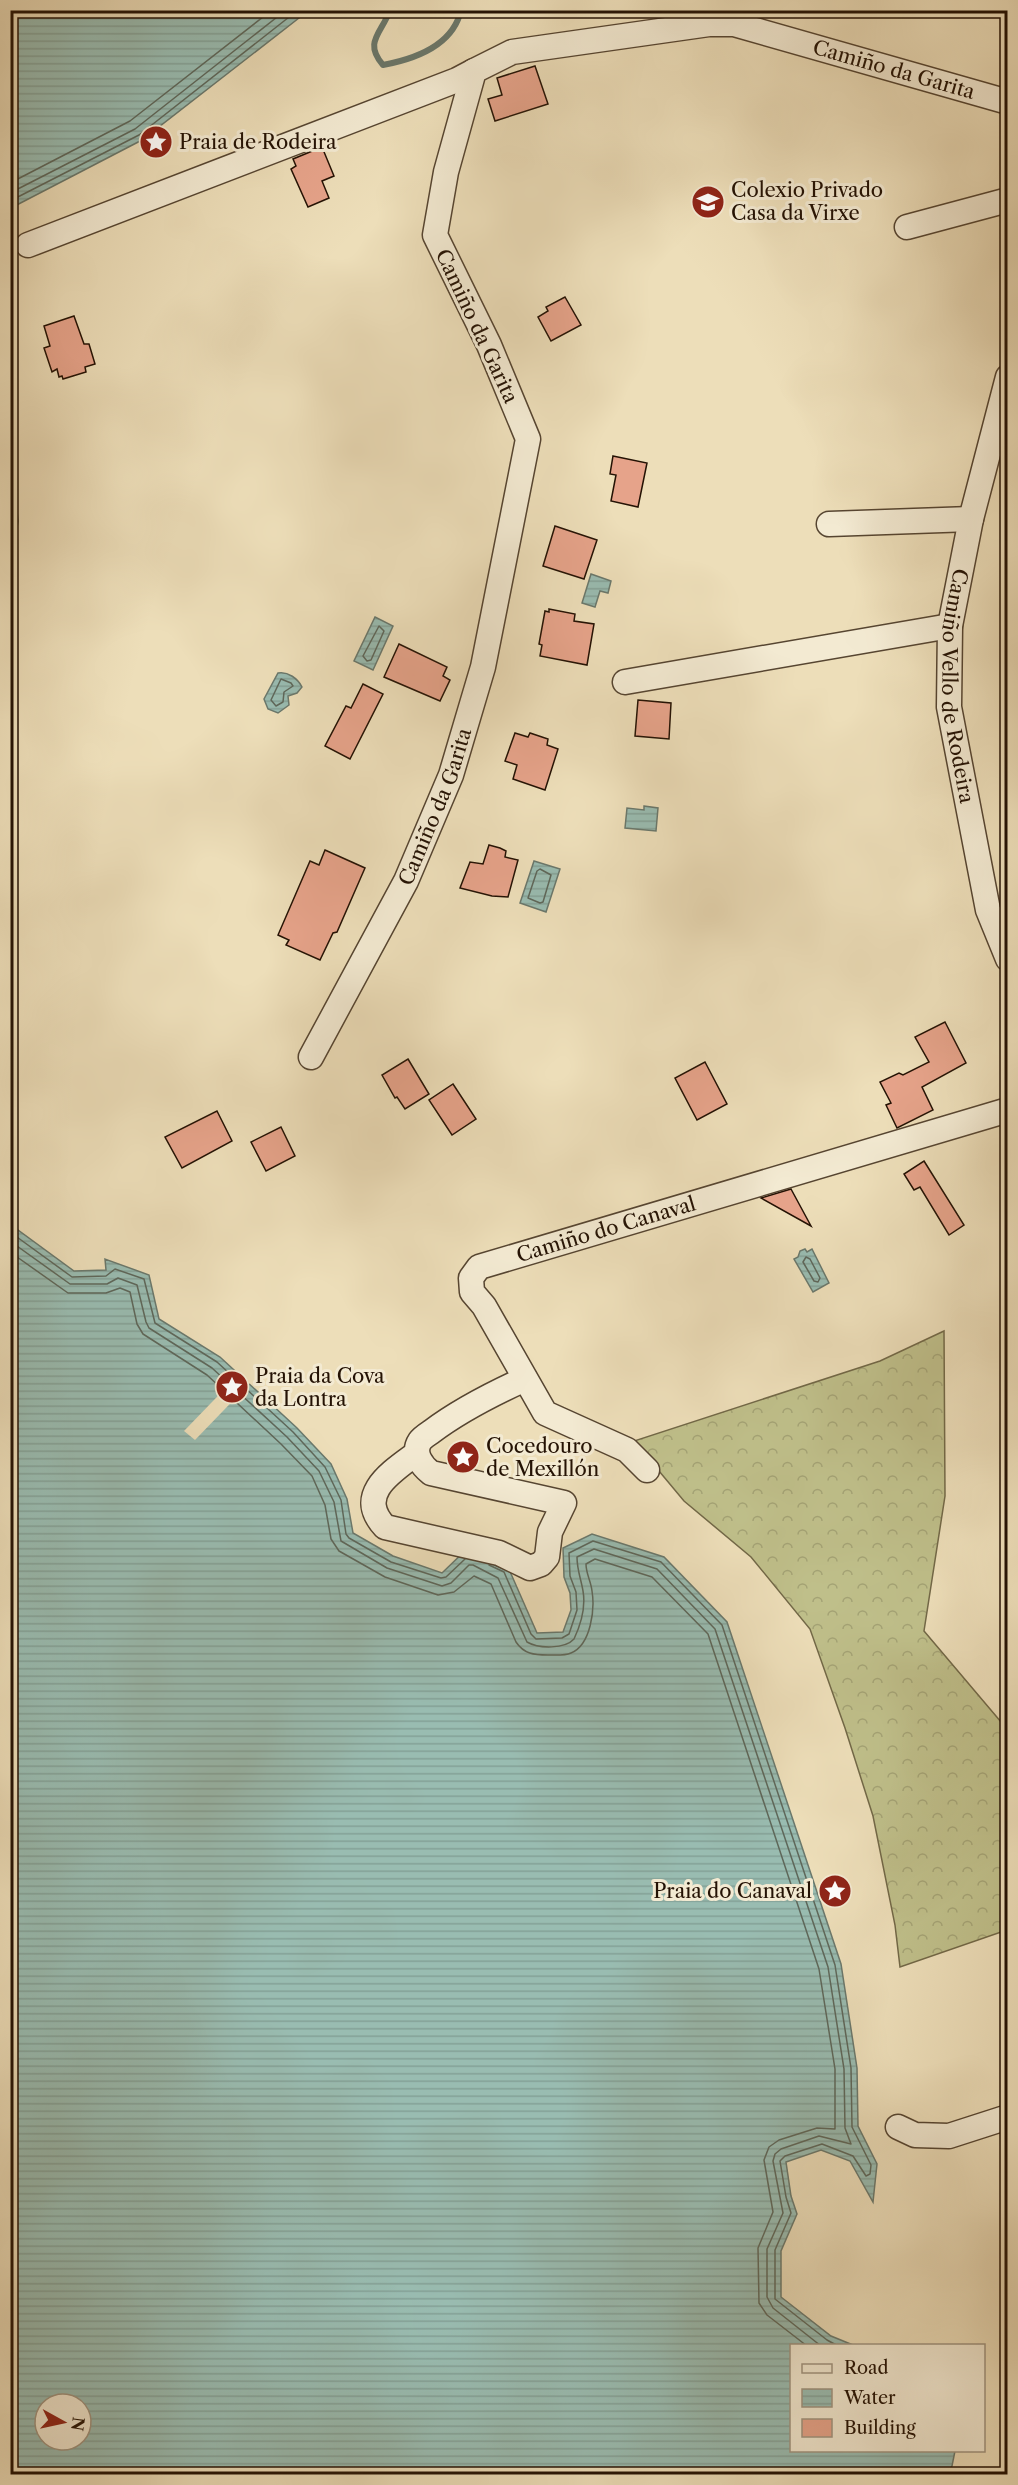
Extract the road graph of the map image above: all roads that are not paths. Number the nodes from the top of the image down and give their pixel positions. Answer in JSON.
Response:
{"nodes":[{"id":1,"x":474,"y":71,"type":"junction"},
{"id":2,"x":1008,"y":102,"type":"edge"},
{"id":3,"x":1008,"y":200,"type":"edge"},
{"id":4,"x":907,"y":227,"type":"dead end"},
{"id":5,"x":28,"y":245,"type":"dead end"},
{"id":6,"x":1008,"y":377,"type":"edge"},
{"id":7,"x":971,"y":519,"type":"junction"},
{"id":8,"x":829,"y":524,"type":"dead end"},
{"id":9,"x":950,"y":626,"type":"junction"},
{"id":10,"x":625,"y":682,"type":"dead end"},
{"id":11,"x":1008,"y":958,"type":"edge"},
{"id":12,"x":311,"y":1057,"type":"dead end"},
{"id":13,"x":1008,"y":1110,"type":"edge"},
{"id":14,"x":525,"y":1379,"type":"junction"},
{"id":15,"x":417,"y":1453,"type":"junction"},
{"id":16,"x":647,"y":1470,"type":"dead end"},
{"id":17,"x":1008,"y":2117,"type":"edge"},
{"id":18,"x":898,"y":2127,"type":"dead end"}],
"edges":[{"from":1,"to":2,"type":"street","name":"Camiño da Garita"},
{"from":1,"to":5,"type":"street"},
{"from":1,"to":12,"type":"street","name":"Camiño da Garita"},
{"from":3,"to":4,"type":"street"},
{"from":6,"to":7,"type":"street","name":"Camiño Vello de Rodeira"},
{"from":7,"to":8,"type":"street"},
{"from":7,"to":9,"type":"street","name":"Camiño Vello de Rodeira"},
{"from":9,"to":10,"type":"street"},
{"from":9,"to":11,"type":"street","name":"Camiño Vello de Rodeira"},
{"from":13,"to":14,"type":"street","name":"Camiño do Canaval"},
{"from":14,"to":15,"type":"street"},
{"from":14,"to":16,"type":"street","name":"Camiño do Canaval"},
{"from":15,"to":15,"type":"street"},
{"from":17,"to":18,"type":"street"}]}
